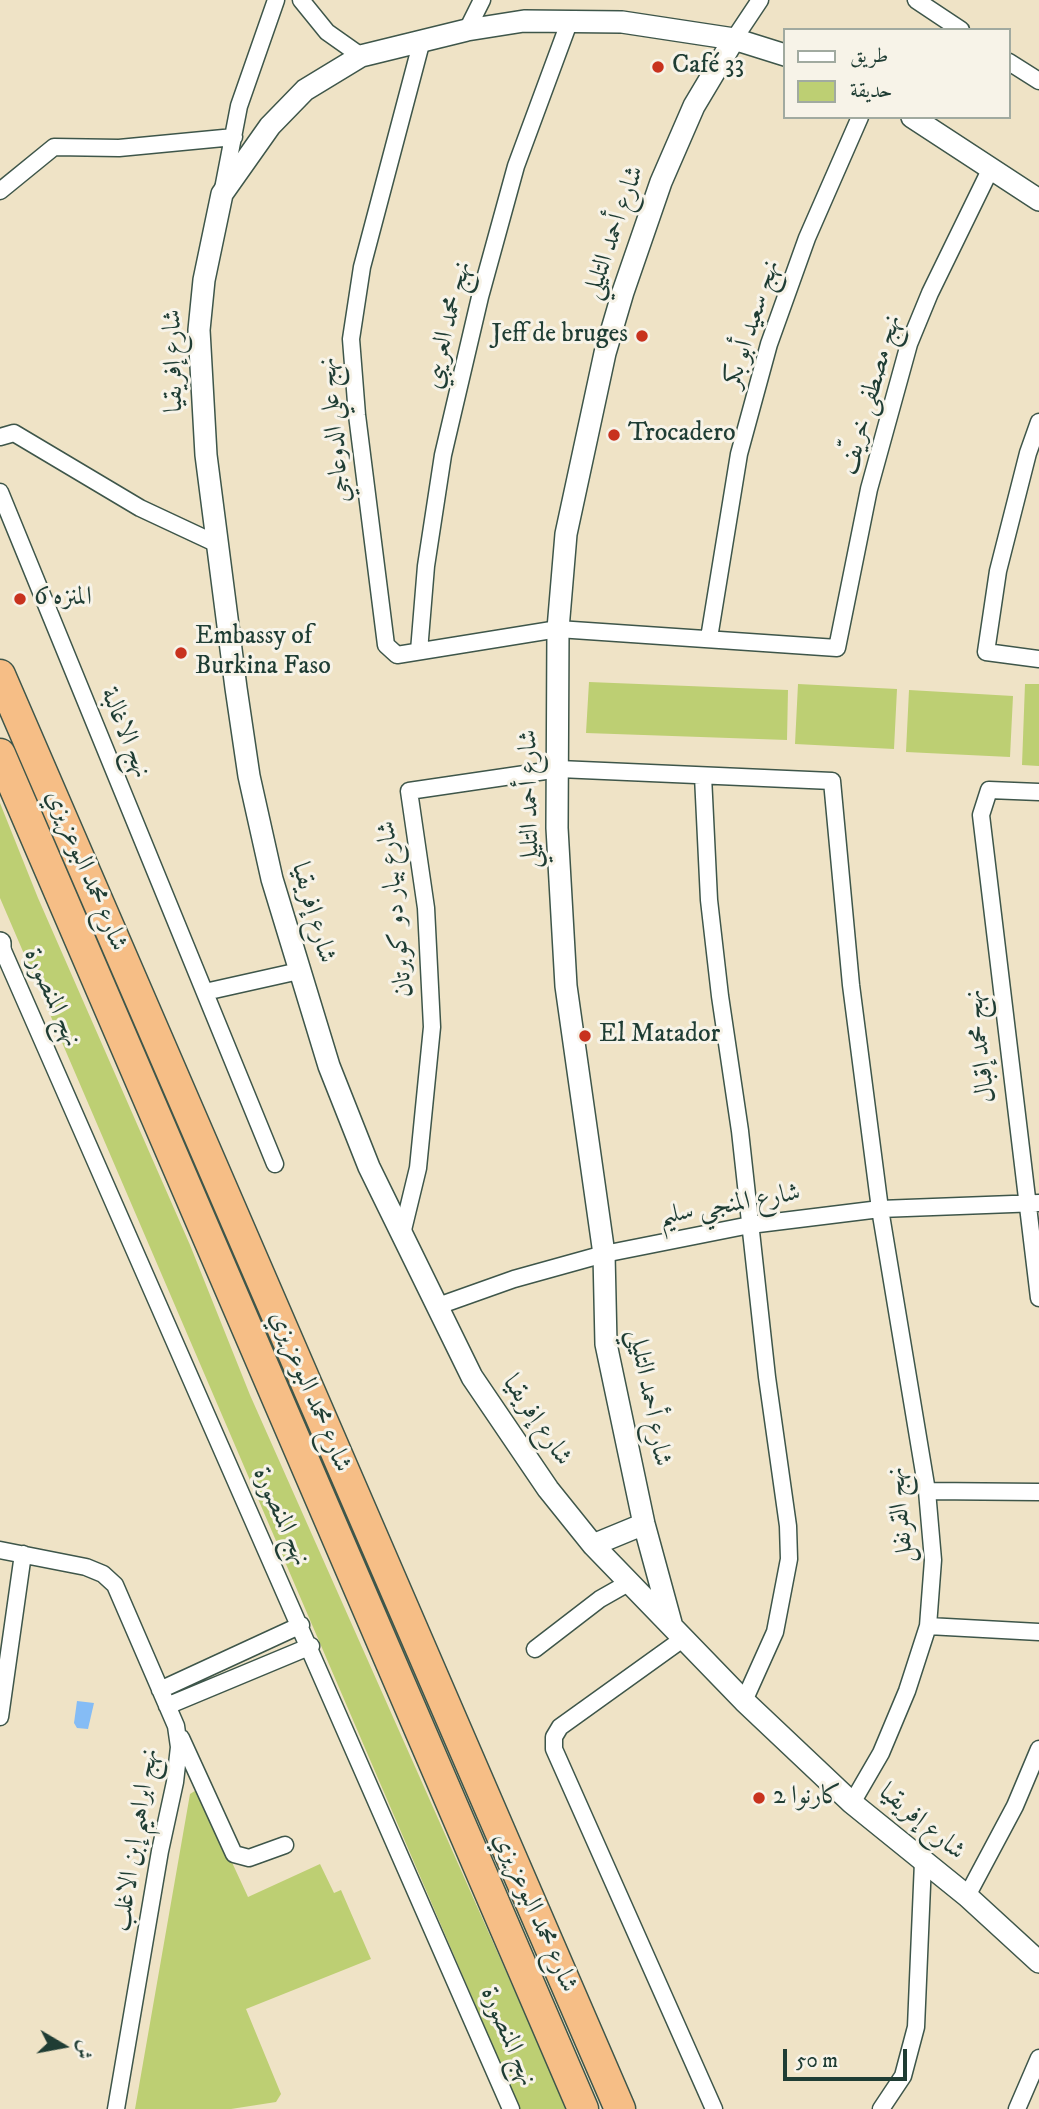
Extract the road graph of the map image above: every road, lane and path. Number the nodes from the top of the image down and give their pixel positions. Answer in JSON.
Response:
{"nodes":[{"id":1,"x":276,"y":0,"type":"edge"},
{"id":2,"x":301,"y":0,"type":"edge"},
{"id":3,"x":482,"y":0,"type":"edge"},
{"id":4,"x":760,"y":0,"type":"edge"},
{"id":5,"x":916,"y":0,"type":"edge"},
{"id":6,"x":570,"y":20,"type":"junction"},
{"id":7,"x":958,"y":28,"type":"edge"},
{"id":8,"x":467,"y":30,"type":"junction"},
{"id":9,"x":734,"y":39,"type":"junction"},
{"id":10,"x":422,"y":40,"type":"junction"},
{"id":11,"x":783,"y":54,"type":"edge"},
{"id":12,"x":361,"y":56,"type":"junction"},
{"id":13,"x":1011,"y":63,"type":"edge"},
{"id":14,"x":1039,"y":81,"type":"edge"},
{"id":15,"x":859,"y":119,"type":"edge"},
{"id":16,"x":915,"y":119,"type":"edge"},
{"id":17,"x":234,"y":137,"type":"junction"},
{"id":18,"x":991,"y":168,"type":"junction"},
{"id":19,"x":0,"y":191,"type":"edge"},
{"id":20,"x":222,"y":194,"type":"junction"},
{"id":21,"x":1039,"y":200,"type":"edge"},
{"id":22,"x":1039,"y":422,"type":"edge"},
{"id":23,"x":0,"y":437,"type":"edge"},
{"id":24,"x":0,"y":492,"type":"edge"},
{"id":25,"x":217,"y":544,"type":"junction"},
{"id":26,"x":558,"y":629,"type":"junction"},
{"id":27,"x":709,"y":638,"type":"junction"},
{"id":28,"x":837,"y":648,"type":"joint"},
{"id":29,"x":419,"y":651,"type":"junction"},
{"id":30,"x":1039,"y":659,"type":"edge"},
{"id":31,"x":0,"y":675,"type":"edge"},
{"id":32,"x":0,"y":754,"type":"edge"},
{"id":33,"x":559,"y":769,"type":"junction"},
{"id":34,"x":703,"y":776,"type":"junction"},
{"id":35,"x":832,"y":781,"type":"joint"},
{"id":36,"x":1039,"y":792,"type":"edge"},
{"id":37,"x":0,"y":947,"type":"edge"},
{"id":38,"x":299,"y":971,"type":"junction"},
{"id":39,"x":205,"y":992,"type":"junction"},
{"id":40,"x":275,"y":1164,"type":"dead end"},
{"id":41,"x":1032,"y":1203,"type":"edge"},
{"id":42,"x":880,"y":1209,"type":"junction"},
{"id":43,"x":750,"y":1225,"type":"junction"},
{"id":44,"x":402,"y":1234,"type":"junction"},
{"id":45,"x":604,"y":1254,"type":"junction"},
{"id":46,"x":1039,"y":1298,"type":"edge"},
{"id":47,"x":438,"y":1306,"type":"junction"},
{"id":48,"x":927,"y":1491,"type":"junction"},
{"id":49,"x":1039,"y":1492,"type":"edge"},
{"id":50,"x":645,"y":1524,"type":"junction"},
{"id":51,"x":593,"y":1545,"type":"junction"},
{"id":52,"x":0,"y":1550,"type":"edge"},
{"id":53,"x":23,"y":1554,"type":"junction"},
{"id":54,"x":630,"y":1583,"type":"junction"},
{"id":55,"x":301,"y":1625,"type":"junction"},
{"id":56,"x":929,"y":1626,"type":"junction"},
{"id":57,"x":678,"y":1632,"type":"junction"},
{"id":58,"x":1039,"y":1632,"type":"edge"},
{"id":59,"x":311,"y":1646,"type":"junction"},
{"id":60,"x":535,"y":1649,"type":"dead end"},
{"id":61,"x":160,"y":1690,"type":"junction"},
{"id":62,"x":744,"y":1701,"type":"junction"},
{"id":63,"x":167,"y":1706,"type":"junction"},
{"id":64,"x":0,"y":1717,"type":"edge"},
{"id":65,"x":176,"y":1726,"type":"junction"},
{"id":66,"x":1039,"y":1749,"type":"edge"},
{"id":67,"x":852,"y":1802,"type":"junction"},
{"id":68,"x":285,"y":1845,"type":"dead end"},
{"id":69,"x":923,"y":1861,"type":"junction"},
{"id":70,"x":967,"y":1896,"type":"junction"},
{"id":71,"x":1039,"y":1962,"type":"edge"},
{"id":72,"x":1039,"y":2058,"type":"edge"},
{"id":73,"x":116,"y":2109,"type":"edge"},
{"id":74,"x":511,"y":2109,"type":"edge"},
{"id":75,"x":583,"y":2109,"type":"edge"},
{"id":76,"x":620,"y":2109,"type":"edge"},
{"id":77,"x":714,"y":2109,"type":"edge"},
{"id":78,"x":881,"y":2109,"type":"edge"},
{"id":79,"x":1017,"y":2109,"type":"edge"}],
"edges":[{"from":1,"to":17,"type":"street"},
{"from":2,"to":12,"type":"street"},
{"from":3,"to":8,"type":"street"},
{"from":4,"to":9,"type":"street","name":"شارع أحمد التليلي"},
{"from":5,"to":7,"type":"street"},
{"from":6,"to":8,"type":"street","name":"شارع إفريقيا"},
{"from":6,"to":9,"type":"street","name":"شارع إفريقيا"},
{"from":6,"to":29,"type":"street","name":"نهج محمد العريبي"},
{"from":8,"to":10,"type":"street","name":"شارع إفريقيا"},
{"from":9,"to":11,"type":"street","name":"شارع إفريقيا"},
{"from":9,"to":26,"type":"street","name":"شارع أحمد التليلي"},
{"from":10,"to":12,"type":"street","name":"شارع إفريقيا"},
{"from":10,"to":29,"type":"street","name":"نهج علي الدوعاجي"},
{"from":12,"to":20,"type":"street","name":"شارع إفريقيا"},
{"from":13,"to":14,"type":"street"},
{"from":15,"to":27,"type":"street","name":"نهج سعيد أبو بكر"},
{"from":16,"to":18,"type":"street"},
{"from":17,"to":19,"type":"street"},
{"from":17,"to":20,"type":"street"},
{"from":18,"to":21,"type":"street"},
{"from":18,"to":28,"type":"street","name":"نهج مصطفى خريّف"},
{"from":20,"to":25,"type":"street","name":"شارع إفريقيا"},
{"from":22,"to":30,"type":"street"},
{"from":23,"to":25,"type":"street"},
{"from":24,"to":39,"type":"street","name":"نهج الاغالبة"},
{"from":25,"to":38,"type":"street","name":"شارع إفريقيا"},
{"from":26,"to":27,"type":"street","name":"نهج علي الدوعاجي"},
{"from":26,"to":29,"type":"street","name":"نهج علي الدوعاجي"},
{"from":26,"to":33,"type":"street","name":"شارع أحمد التليلي"},
{"from":27,"to":28,"type":"street","name":"نهج علي الدوعاجي"},
{"from":31,"to":76,"type":"highway","name":"شارع محمد البوعزيزي"},
{"from":32,"to":75,"type":"highway","name":"شارع محمد البوعزيزي"},
{"from":33,"to":34,"type":"street","name":"شارع بيار دو كوبرتان"},
{"from":33,"to":44,"type":"street","name":"شارع بيار دو كوبرتان"},
{"from":33,"to":45,"type":"street","name":"شارع أحمد التليلي"},
{"from":34,"to":35,"type":"street","name":"شارع بيار دو كوبرتان"},
{"from":34,"to":43,"type":"street"},
{"from":35,"to":42,"type":"street","name":"نهج القرنفل"},
{"from":36,"to":41,"type":"street","name":"نهج محمد إقبال"},
{"from":37,"to":55,"type":"street","name":"نهج المنصورة"},
{"from":38,"to":39,"type":"street"},
{"from":38,"to":44,"type":"street","name":"شارع إفريقيا"},
{"from":39,"to":40,"type":"street","name":"نهج الاغالبة"},
{"from":41,"to":42,"type":"street","name":"شارع المنجي سليم"},
{"from":41,"to":46,"type":"street","name":"نهج محمد إقبال"},
{"from":42,"to":43,"type":"street","name":"شارع المنجي سليم"},
{"from":42,"to":48,"type":"street","name":"نهج القرنفل"},
{"from":43,"to":45,"type":"street","name":"شارع المنجي سليم"},
{"from":43,"to":62,"type":"street"},
{"from":44,"to":47,"type":"street","name":"شارع إفريقيا"},
{"from":45,"to":47,"type":"street","name":"شارع المنجي سليم"},
{"from":45,"to":50,"type":"street","name":"شارع أحمد التليلي"},
{"from":47,"to":51,"type":"street","name":"شارع إفريقيا"},
{"from":48,"to":49,"type":"street"},
{"from":48,"to":56,"type":"street","name":"نهج القرنفل"},
{"from":50,"to":51,"type":"street"},
{"from":50,"to":57,"type":"street","name":"شارع أحمد التليلي"},
{"from":51,"to":54,"type":"street","name":"شارع إفريقيا"},
{"from":52,"to":53,"type":"street","name":"نهج ابراهيم إبن الاغلب"},
{"from":53,"to":61,"type":"street","name":"نهج ابراهيم إبن الاغلب"},
{"from":53,"to":64,"type":"street"},
{"from":54,"to":57,"type":"street","name":"شارع إفريقيا"},
{"from":54,"to":60,"type":"street"},
{"from":55,"to":59,"type":"street","name":"نهج المنصورة"},
{"from":55,"to":61,"type":"street"},
{"from":56,"to":58,"type":"street"},
{"from":56,"to":67,"type":"street","name":"نهج القرنفل"},
{"from":57,"to":62,"type":"street","name":"شارع إفريقيا"},
{"from":57,"to":77,"type":"street"},
{"from":59,"to":63,"type":"street"},
{"from":59,"to":74,"type":"street","name":"نهج المنصورة"},
{"from":61,"to":63,"type":"street","name":"نهج ابراهيم إبن الاغلب"},
{"from":62,"to":67,"type":"street","name":"شارع إفريقيا"},
{"from":63,"to":65,"type":"street","name":"نهج ابراهيم إبن الاغلب"},
{"from":65,"to":68,"type":"street"},
{"from":65,"to":73,"type":"street","name":"نهج ابراهيم إبن الاغلب"},
{"from":66,"to":70,"type":"street"},
{"from":67,"to":69,"type":"street","name":"شارع إفريقيا"},
{"from":69,"to":70,"type":"street","name":"شارع إفريقيا"},
{"from":69,"to":78,"type":"street"},
{"from":70,"to":71,"type":"street","name":"شارع إفريقيا"},
{"from":72,"to":79,"type":"street"}]}
